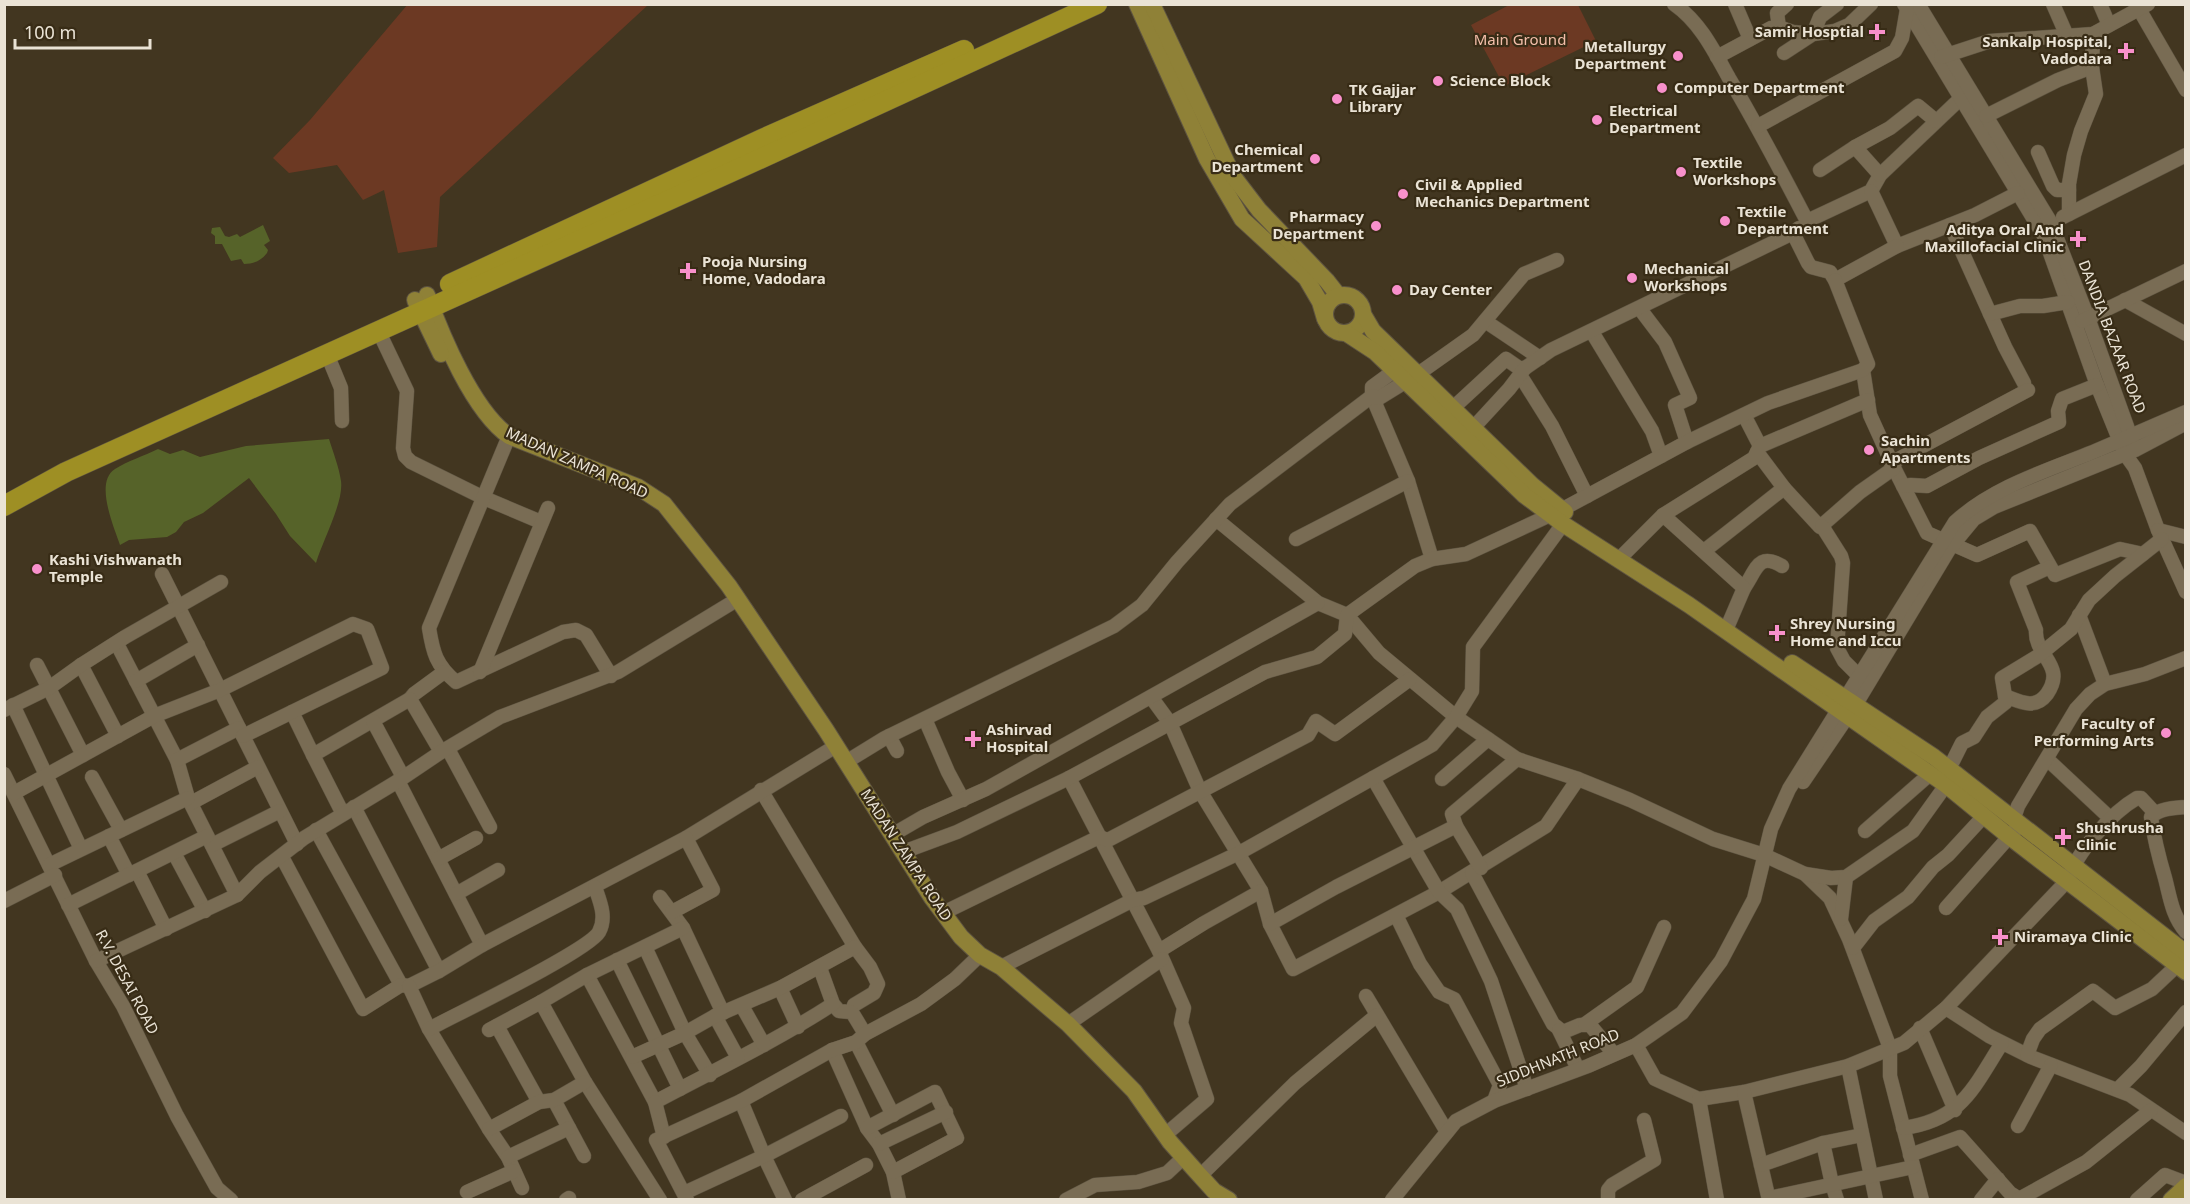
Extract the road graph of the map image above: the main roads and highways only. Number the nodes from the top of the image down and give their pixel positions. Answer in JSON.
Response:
{"nodes":[{"id":1,"x":1066,"y":4,"type":"edge"},
{"id":2,"x":1097,"y":4,"type":"edge"},
{"id":3,"x":1137,"y":4,"type":"edge"},
{"id":4,"x":1152,"y":4,"type":"edge"},
{"id":5,"x":1338,"y":295,"type":"junction"},
{"id":6,"x":423,"y":303,"type":"junction"},
{"id":7,"x":1363,"y":314,"type":"junction"},
{"id":8,"x":1325,"y":319,"type":"junction"},
{"id":9,"x":1346,"y":333,"type":"junction"},
{"id":10,"x":1406,"y":372,"type":"junction"},
{"id":11,"x":4,"y":491,"type":"edge"},
{"id":12,"x":4,"y":506,"type":"edge"},
{"id":13,"x":1558,"y":516,"type":"junction"},
{"id":14,"x":1953,"y":784,"type":"junction"},
{"id":15,"x":2015,"y":827,"type":"junction"},
{"id":16,"x":2184,"y":962,"type":"edge"},
{"id":17,"x":2186,"y":1184,"type":"edge"},
{"id":18,"x":1229,"y":1200,"type":"edge"},
{"id":19,"x":2171,"y":1200,"type":"edge"}],
"edges":[{"from":1,"to":6,"type":"highway"},
{"from":2,"to":6,"type":"highway"},
{"from":3,"to":8,"type":"main road"},
{"from":4,"to":5,"type":"main road"},
{"from":5,"to":7,"type":"main road"},
{"from":5,"to":8,"type":"main road"},
{"from":6,"to":11,"type":"highway"},
{"from":6,"to":12,"type":"highway"},
{"from":6,"to":18,"type":"main road","name":"MADAN ZAMPA ROAD"},
{"from":7,"to":9,"type":"main road"},
{"from":7,"to":10,"type":"main road"},
{"from":8,"to":9,"type":"main road"},
{"from":9,"to":10,"type":"main road"},
{"from":10,"to":13,"type":"main road"},
{"from":10,"to":13,"type":"main road"},
{"from":13,"to":14,"type":"main road"},
{"from":14,"to":15,"type":"main road"},
{"from":14,"to":15,"type":"main road"},
{"from":15,"to":16,"type":"main road"},
{"from":15,"to":16,"type":"main road"},
{"from":17,"to":19,"type":"main road"}]}
